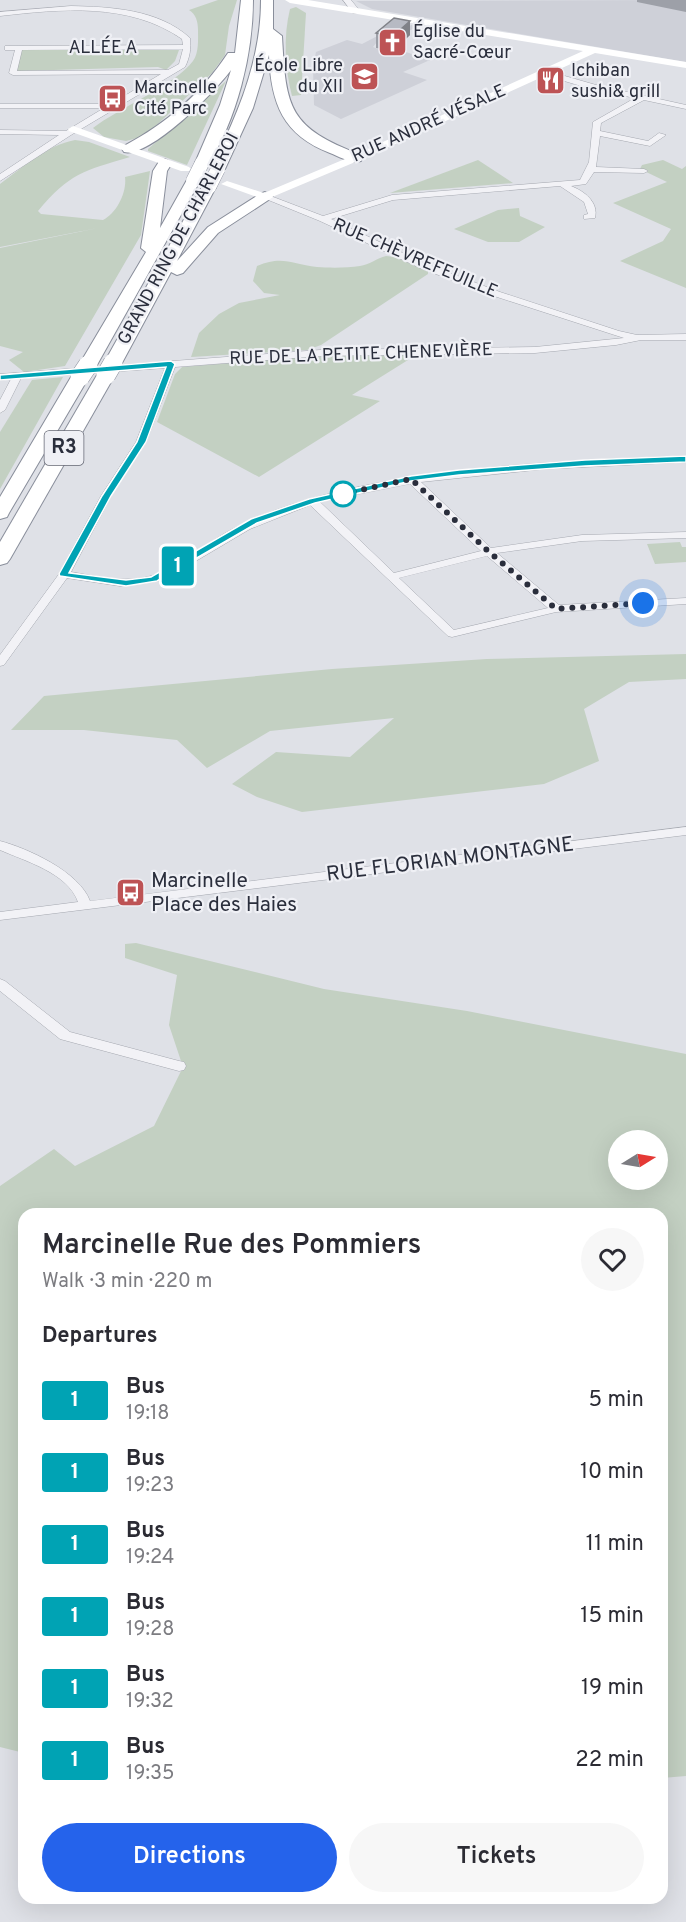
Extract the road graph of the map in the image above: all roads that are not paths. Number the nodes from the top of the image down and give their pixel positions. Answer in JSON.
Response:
{"nodes":[{"id":1,"x":290,"y":0,"type":"edge"},
{"id":2,"x":347,"y":0,"type":"edge"},
{"id":3,"x":247,"y":1,"type":"edge"},
{"id":4,"x":268,"y":3,"type":"edge"},
{"id":5,"x":356,"y":11,"type":"junction"},
{"id":6,"x":0,"y":16,"type":"edge"},
{"id":7,"x":267,"y":27,"type":"junction"},
{"id":8,"x":187,"y":47,"type":"junction"},
{"id":9,"x":8,"y":48,"type":"dead end"},
{"id":10,"x":19,"y":48,"type":"junction"},
{"id":11,"x":243,"y":50,"type":"junction"},
{"id":12,"x":594,"y":50,"type":"junction"},
{"id":13,"x":686,"y":65,"type":"edge"},
{"id":14,"x":170,"y":72,"type":"junction"},
{"id":15,"x":544,"y":72,"type":"junction"},
{"id":16,"x":642,"y":98,"type":"junction"},
{"id":17,"x":0,"y":106,"type":"edge"},
{"id":18,"x":113,"y":106,"type":"junction"},
{"id":19,"x":686,"y":107,"type":"edge"},
{"id":20,"x":71,"y":131,"type":"junction"},
{"id":21,"x":0,"y":132,"type":"edge"},
{"id":22,"x":596,"y":134,"type":"junction"},
{"id":23,"x":662,"y":135,"type":"dead end"},
{"id":24,"x":129,"y":149,"type":"junction"},
{"id":25,"x":356,"y":158,"type":"junction"},
{"id":26,"x":165,"y":163,"type":"junction"},
{"id":27,"x":0,"y":169,"type":"edge"},
{"id":28,"x":14,"y":169,"type":"junction"},
{"id":29,"x":591,"y":169,"type":"junction"},
{"id":30,"x":644,"y":171,"type":"dead end"},
{"id":31,"x":189,"y":175,"type":"junction"},
{"id":32,"x":0,"y":178,"type":"edge"},
{"id":33,"x":226,"y":184,"type":"dead end"},
{"id":34,"x":562,"y":186,"type":"junction"},
{"id":35,"x":265,"y":197,"type":"junction"},
{"id":36,"x":587,"y":218,"type":"dead end"},
{"id":37,"x":323,"y":219,"type":"junction"},
{"id":38,"x":150,"y":259,"type":"junction"},
{"id":39,"x":156,"y":286,"type":"junction"},
{"id":40,"x":686,"y":337,"type":"edge"},
{"id":41,"x":641,"y":338,"type":"junction"},
{"id":42,"x":171,"y":364,"type":"junction"},
{"id":43,"x":17,"y":376,"type":"junction"},
{"id":44,"x":0,"y":377,"type":"edge"},
{"id":45,"x":0,"y":410,"type":"edge"},
{"id":46,"x":686,"y":459,"type":"edge"},
{"id":47,"x":411,"y":479,"type":"junction"},
{"id":48,"x":312,"y":501,"type":"junction"},
{"id":49,"x":0,"y":513,"type":"edge"},
{"id":50,"x":686,"y":535,"type":"edge"},
{"id":51,"x":488,"y":551,"type":"junction"},
{"id":52,"x":0,"y":559,"type":"edge"},
{"id":53,"x":64,"y":574,"type":"junction"},
{"id":54,"x":393,"y":576,"type":"junction"},
{"id":55,"x":686,"y":601,"type":"edge"},
{"id":56,"x":556,"y":609,"type":"junction"},
{"id":57,"x":0,"y":663,"type":"edge"},
{"id":58,"x":686,"y":831,"type":"edge"},
{"id":59,"x":0,"y":845,"type":"edge"},
{"id":60,"x":86,"y":907,"type":"junction"},
{"id":61,"x":0,"y":916,"type":"edge"},
{"id":62,"x":0,"y":984,"type":"edge"},
{"id":63,"x":179,"y":1066,"type":"dead end"}],
"edges":[{"from":1,"to":5,"type":"street"},
{"from":2,"to":5,"type":"street"},
{"from":3,"to":11,"type":"highway","name":"GRAND RING DE CHARLEROI","number":"R3"},
{"from":4,"to":7,"type":"highway","name":"GRAND RING DE CHARLEROI","number":"R3"},
{"from":5,"to":12,"type":"street"},
{"from":6,"to":8,"type":"street"},
{"from":7,"to":25,"type":"highway"},
{"from":7,"to":39,"type":"highway","name":"GRAND RING DE CHARLEROI","number":"R3","bridge":true},
{"from":8,"to":10,"type":"street","name":"ALLÉE A"},
{"from":8,"to":14,"type":"street"},
{"from":9,"to":10,"type":"street","name":"ALLÉE A"},
{"from":10,"to":14,"type":"street"},
{"from":11,"to":24,"type":"highway"},
{"from":11,"to":31,"type":"highway","name":"GRAND RING DE CHARLEROI","number":"R3","bridge":true},
{"from":12,"to":13,"type":"street"},
{"from":12,"to":15,"type":"street","name":"RUE ANDRÉ VÉSALE"},
{"from":14,"to":18,"type":"street"},
{"from":15,"to":16,"type":"street"},
{"from":15,"to":25,"type":"street","name":"RUE ANDRÉ VÉSALE"},
{"from":16,"to":19,"type":"street"},
{"from":16,"to":22,"type":"street"},
{"from":17,"to":18,"type":"street"},
{"from":18,"to":20,"type":"street"},
{"from":20,"to":21,"type":"street"},
{"from":20,"to":24,"type":"street"},
{"from":20,"to":28,"type":"street"},
{"from":22,"to":23,"type":"street"},
{"from":22,"to":29,"type":"street"},
{"from":24,"to":26,"type":"street"},
{"from":25,"to":35,"type":"street","name":"RUE ANDRÉ VÉSALE"},
{"from":26,"to":31,"type":"street"},
{"from":26,"to":38,"type":"highway"},
{"from":27,"to":28,"type":"street"},
{"from":28,"to":32,"type":"street"},
{"from":29,"to":30,"type":"street"},
{"from":29,"to":34,"type":"street"},
{"from":31,"to":38,"type":"highway","name":"GRAND RING DE CHARLEROI","number":"R3"},
{"from":33,"to":35,"type":"street","name":"RUE CHÈVREFEUILLE"},
{"from":34,"to":36,"type":"street"},
{"from":34,"to":37,"type":"street"},
{"from":35,"to":37,"type":"street","name":"RUE CHÈVREFEUILLE"},
{"from":35,"to":39,"type":"highway"},
{"from":37,"to":41,"type":"street","name":"RUE CHÈVREFEUILLE"},
{"from":38,"to":49,"type":"highway","name":"GRAND RING DE CHARLEROI","number":"R3"},
{"from":39,"to":52,"type":"highway","name":"GRAND RING DE CHARLEROI","number":"R3"},
{"from":40,"to":41,"type":"street","name":"RUE DE LA PETITE CHENEVIÈRE"},
{"from":41,"to":42,"type":"street","name":"RUE DE LA PETITE CHENEVIÈRE"},
{"from":42,"to":43,"type":"street","name":"RUE DE LA PETITE CHENEVIÈRE"},
{"from":42,"to":53,"type":"street"},
{"from":43,"to":44,"type":"street","name":"RUE DE LA PETITE CHENEVIÈRE"},
{"from":43,"to":45,"type":"street"},
{"from":46,"to":47,"type":"street"},
{"from":47,"to":48,"type":"street"},
{"from":47,"to":51,"type":"street"},
{"from":48,"to":53,"type":"street"},
{"from":48,"to":54,"type":"street"},
{"from":50,"to":51,"type":"street"},
{"from":51,"to":54,"type":"street"},
{"from":51,"to":56,"type":"street"},
{"from":53,"to":57,"type":"street"},
{"from":54,"to":56,"type":"street"},
{"from":55,"to":56,"type":"street"},
{"from":58,"to":60,"type":"street","name":"RUE FLORIAN MONTAGNE"},
{"from":59,"to":60,"type":"street"},
{"from":60,"to":61,"type":"street","name":"RUE FLORIAN MONTAGNE"},
{"from":62,"to":63,"type":"street"}]}
